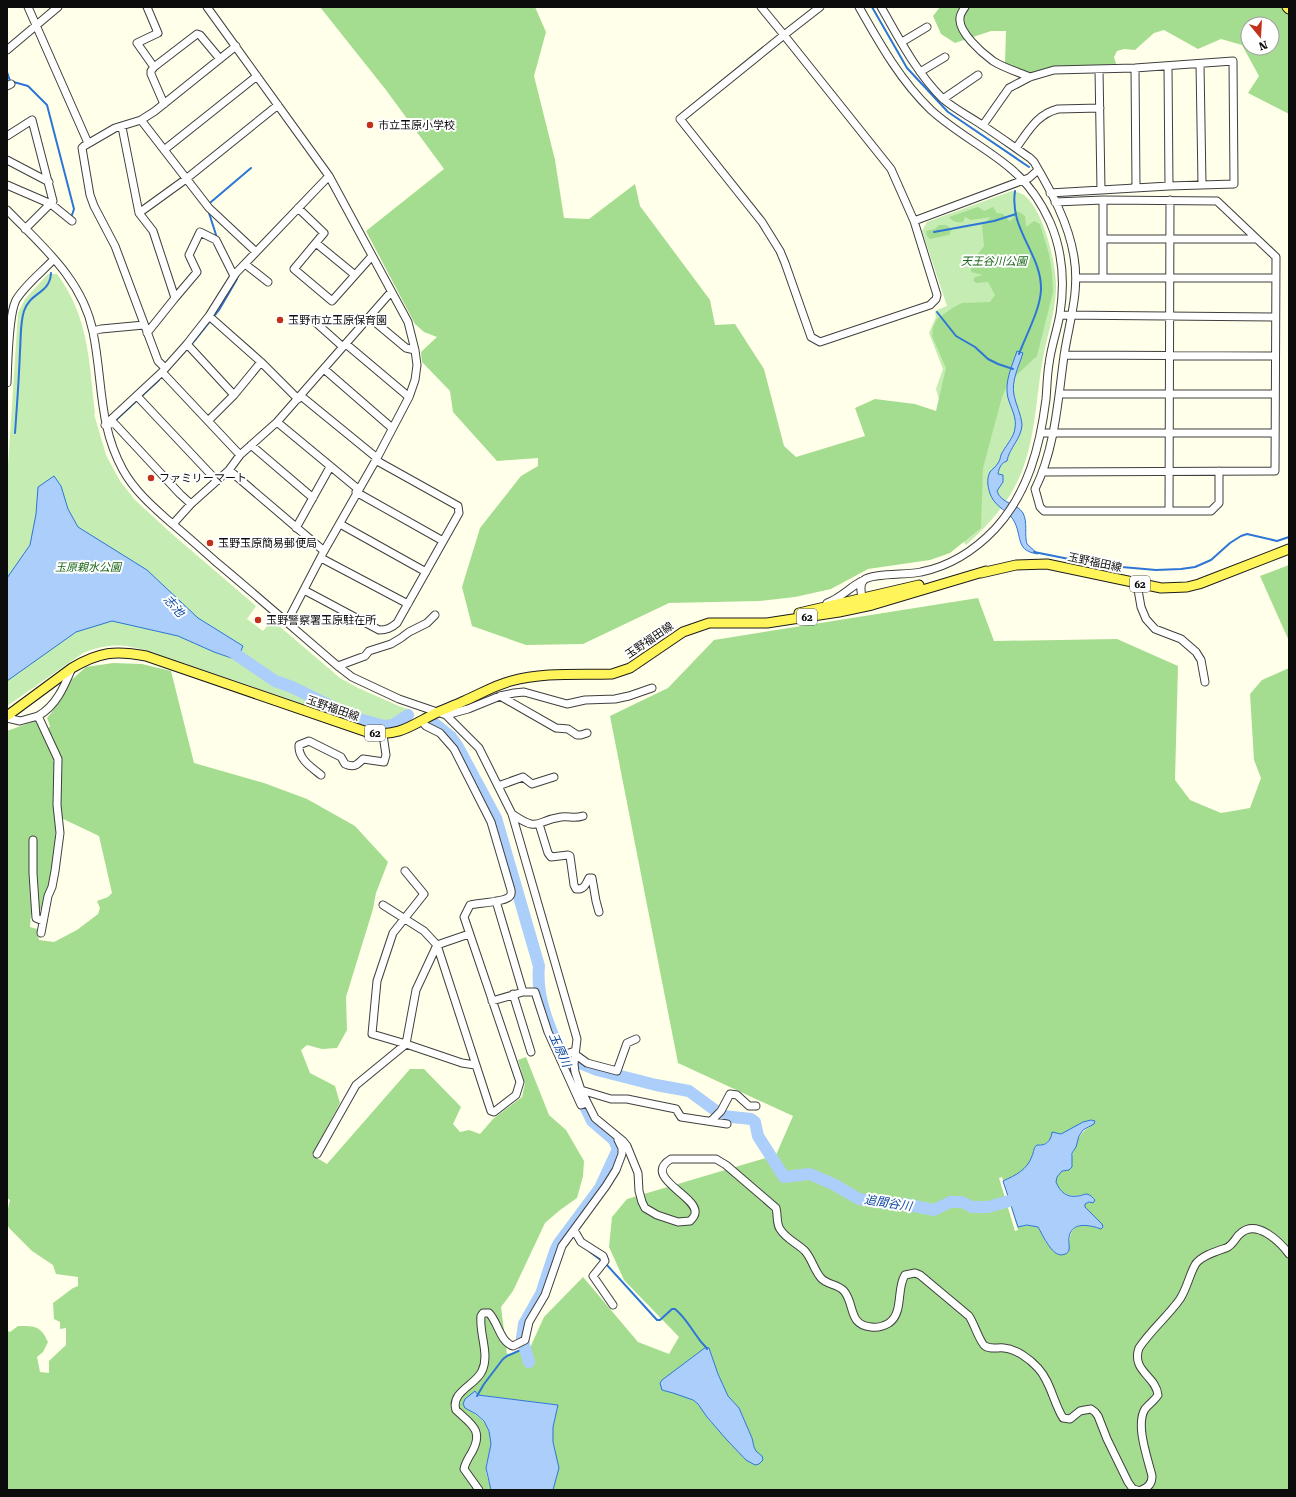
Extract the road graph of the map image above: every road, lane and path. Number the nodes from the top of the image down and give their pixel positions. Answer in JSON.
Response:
{"nodes":[{"id":1,"x":28,"y":7,"type":"edge"},
{"id":2,"x":58,"y":7,"type":"edge"},
{"id":3,"x":147,"y":7,"type":"edge"},
{"id":4,"x":206,"y":7,"type":"edge"},
{"id":5,"x":761,"y":7,"type":"edge"},
{"id":6,"x":820,"y":7,"type":"edge"},
{"id":7,"x":859,"y":7,"type":"edge"},
{"id":8,"x":881,"y":7,"type":"edge"},
{"id":9,"x":965,"y":7,"type":"edge"},
{"id":10,"x":1287,"y":7,"type":"edge"},
{"id":11,"x":1289,"y":9,"type":"edge"},
{"id":12,"x":36,"y":25,"type":"junction"},
{"id":13,"x":927,"y":27,"type":"dead end"},
{"id":14,"x":784,"y":35,"type":"junction"},
{"id":15,"x":902,"y":42,"type":"junction"},
{"id":16,"x":236,"y":46,"type":"junction"},
{"id":17,"x":7,"y":50,"type":"edge"},
{"id":18,"x":945,"y":57,"type":"dead end"},
{"id":19,"x":220,"y":59,"type":"junction"},
{"id":20,"x":1200,"y":64,"type":"junction"},
{"id":21,"x":1168,"y":66,"type":"junction"},
{"id":22,"x":154,"y":67,"type":"junction"},
{"id":23,"x":1135,"y":68,"type":"junction"},
{"id":24,"x":1099,"y":69,"type":"junction"},
{"id":25,"x":920,"y":72,"type":"junction"},
{"id":26,"x":978,"y":75,"type":"dead end"},
{"id":27,"x":257,"y":76,"type":"junction"},
{"id":28,"x":1030,"y":77,"type":"junction"},
{"id":29,"x":943,"y":99,"type":"junction"},
{"id":30,"x":164,"y":104,"type":"junction"},
{"id":31,"x":278,"y":106,"type":"junction"},
{"id":32,"x":1100,"y":108,"type":"junction"},
{"id":33,"x":141,"y":120,"type":"junction"},
{"id":34,"x":983,"y":125,"type":"junction"},
{"id":35,"x":122,"y":127,"type":"junction"},
{"id":36,"x":7,"y":136,"type":"edge"},
{"id":37,"x":88,"y":143,"type":"junction"},
{"id":38,"x":1016,"y":148,"type":"junction"},
{"id":39,"x":164,"y":150,"type":"junction"},
{"id":40,"x":7,"y":160,"type":"edge"},
{"id":41,"x":1038,"y":170,"type":"junction"},
{"id":42,"x":329,"y":176,"type":"junction"},
{"id":43,"x":186,"y":179,"type":"junction"},
{"id":44,"x":1022,"y":181,"type":"junction"},
{"id":45,"x":49,"y":182,"type":"junction"},
{"id":46,"x":1202,"y":184,"type":"junction"},
{"id":47,"x":7,"y":185,"type":"edge"},
{"id":48,"x":1169,"y":186,"type":"junction"},
{"id":49,"x":1136,"y":188,"type":"junction"},
{"id":50,"x":1101,"y":190,"type":"junction"},
{"id":51,"x":1050,"y":193,"type":"junction"},
{"id":52,"x":1103,"y":200,"type":"junction"},
{"id":53,"x":1170,"y":200,"type":"junction"},
{"id":54,"x":1055,"y":202,"type":"junction"},
{"id":55,"x":51,"y":204,"type":"junction"},
{"id":56,"x":298,"y":208,"type":"junction"},
{"id":57,"x":7,"y":210,"type":"edge"},
{"id":58,"x":139,"y":213,"type":"junction"},
{"id":59,"x":72,"y":221,"type":"dead end"},
{"id":60,"x":914,"y":221,"type":"junction"},
{"id":61,"x":25,"y":229,"type":"junction"},
{"id":62,"x":1103,"y":239,"type":"junction"},
{"id":63,"x":1257,"y":239,"type":"junction"},
{"id":64,"x":1169,"y":240,"type":"junction"},
{"id":65,"x":316,"y":243,"type":"junction"},
{"id":66,"x":256,"y":252,"type":"junction"},
{"id":67,"x":372,"y":256,"type":"junction"},
{"id":68,"x":54,"y":259,"type":"junction"},
{"id":69,"x":245,"y":264,"type":"junction"},
{"id":70,"x":355,"y":275,"type":"junction"},
{"id":71,"x":234,"y":276,"type":"junction"},
{"id":72,"x":1077,"y":278,"type":"junction"},
{"id":73,"x":1103,"y":278,"type":"junction"},
{"id":74,"x":1169,"y":278,"type":"junction"},
{"id":75,"x":1275,"y":278,"type":"junction"},
{"id":76,"x":268,"y":282,"type":"dead end"},
{"id":77,"x":391,"y":292,"type":"junction"},
{"id":78,"x":175,"y":298,"type":"junction"},
{"id":79,"x":1060,"y":315,"type":"junction"},
{"id":80,"x":1072,"y":315,"type":"junction"},
{"id":81,"x":1169,"y":316,"type":"junction"},
{"id":82,"x":1275,"y":316,"type":"junction"},
{"id":83,"x":370,"y":317,"type":"junction"},
{"id":84,"x":211,"y":318,"type":"junction"},
{"id":85,"x":314,"y":321,"type":"dead end"},
{"id":86,"x":144,"y":325,"type":"junction"},
{"id":87,"x":93,"y":331,"type":"junction"},
{"id":88,"x":147,"y":333,"type":"junction"},
{"id":89,"x":345,"y":345,"type":"junction"},
{"id":90,"x":188,"y":346,"type":"junction"},
{"id":91,"x":415,"y":350,"type":"junction"},
{"id":92,"x":1064,"y":355,"type":"junction"},
{"id":93,"x":1169,"y":356,"type":"junction"},
{"id":94,"x":1275,"y":356,"type":"junction"},
{"id":95,"x":261,"y":362,"type":"junction"},
{"id":96,"x":324,"y":369,"type":"junction"},
{"id":97,"x":164,"y":372,"type":"junction"},
{"id":98,"x":7,"y":383,"type":"edge"},
{"id":99,"x":1060,"y":394,"type":"junction"},
{"id":100,"x":1169,"y":394,"type":"junction"},
{"id":101,"x":1275,"y":394,"type":"junction"},
{"id":102,"x":234,"y":395,"type":"junction"},
{"id":103,"x":300,"y":397,"type":"junction"},
{"id":104,"x":409,"y":397,"type":"junction"},
{"id":105,"x":139,"y":398,"type":"junction"},
{"id":106,"x":208,"y":422,"type":"junction"},
{"id":107,"x":277,"y":422,"type":"junction"},
{"id":108,"x":105,"y":425,"type":"junction"},
{"id":109,"x":392,"y":428,"type":"junction"},
{"id":110,"x":1041,"y":433,"type":"junction"},
{"id":111,"x":1052,"y":433,"type":"junction"},
{"id":112,"x":1169,"y":433,"type":"junction"},
{"id":113,"x":1275,"y":433,"type":"junction"},
{"id":114,"x":251,"y":445,"type":"junction"},
{"id":115,"x":240,"y":455,"type":"junction"},
{"id":116,"x":377,"y":458,"type":"junction"},
{"id":117,"x":330,"y":467,"type":"junction"},
{"id":118,"x":229,"y":470,"type":"junction"},
{"id":119,"x":1169,"y":471,"type":"junction"},
{"id":120,"x":1219,"y":471,"type":"junction"},
{"id":121,"x":1044,"y":472,"type":"junction"},
{"id":122,"x":216,"y":481,"type":"junction"},
{"id":123,"x":1026,"y":483,"type":"junction"},
{"id":124,"x":1035,"y":489,"type":"junction"},
{"id":125,"x":357,"y":491,"type":"junction"},
{"id":126,"x":313,"y":498,"type":"junction"},
{"id":127,"x":192,"y":504,"type":"junction"},
{"id":128,"x":1169,"y":511,"type":"junction"},
{"id":129,"x":173,"y":524,"type":"junction"},
{"id":130,"x":340,"y":524,"type":"junction"},
{"id":131,"x":296,"y":528,"type":"junction"},
{"id":132,"x":443,"y":541,"type":"junction"},
{"id":133,"x":1289,"y":549,"type":"edge"},
{"id":134,"x":323,"y":554,"type":"junction"},
{"id":135,"x":426,"y":572,"type":"junction"},
{"id":136,"x":862,"y":581,"type":"junction"},
{"id":137,"x":1138,"y":584,"type":"junction"},
{"id":138,"x":304,"y":590,"type":"junction"},
{"id":139,"x":863,"y":603,"type":"junction"},
{"id":140,"x":408,"y":604,"type":"junction"},
{"id":141,"x":795,"y":614,"type":"junction"},
{"id":142,"x":434,"y":615,"type":"dead end"},
{"id":143,"x":287,"y":622,"type":"junction"},
{"id":144,"x":749,"y":622,"type":"junction"},
{"id":145,"x":338,"y":666,"type":"junction"},
{"id":146,"x":72,"y":668,"type":"junction"},
{"id":147,"x":1205,"y":682,"type":"dead end"},
{"id":148,"x":652,"y":688,"type":"dead end"},
{"id":149,"x":500,"y":696,"type":"junction"},
{"id":150,"x":442,"y":713,"type":"junction"},
{"id":151,"x":38,"y":716,"type":"junction"},
{"id":152,"x":7,"y":717,"type":"edge"},
{"id":153,"x":421,"y":722,"type":"junction"},
{"id":154,"x":587,"y":733,"type":"dead end"},
{"id":155,"x":384,"y":735,"type":"junction"},
{"id":156,"x":321,"y":775,"type":"dead end"},
{"id":157,"x":554,"y":777,"type":"dead end"},
{"id":158,"x":498,"y":786,"type":"junction"},
{"id":159,"x":512,"y":814,"type":"junction"},
{"id":160,"x":583,"y":816,"type":"dead end"},
{"id":161,"x":539,"y":824,"type":"junction"},
{"id":162,"x":33,"y":840,"type":"dead end"},
{"id":163,"x":405,"y":871,"type":"dead end"},
{"id":164,"x":496,"y":901,"type":"junction"},
{"id":165,"x":383,"y":905,"type":"dead end"},
{"id":166,"x":599,"y":912,"type":"dead end"},
{"id":167,"x":404,"y":918,"type":"junction"},
{"id":168,"x":43,"y":921,"type":"junction"},
{"id":169,"x":41,"y":933,"type":"dead end"},
{"id":170,"x":469,"y":934,"type":"junction"},
{"id":171,"x":437,"y":945,"type":"junction"},
{"id":172,"x":524,"y":992,"type":"junction"},
{"id":173,"x":513,"y":994,"type":"junction"},
{"id":174,"x":492,"y":1001,"type":"junction"},
{"id":175,"x":636,"y":1039,"type":"dead end"},
{"id":176,"x":406,"y":1044,"type":"junction"},
{"id":177,"x":531,"y":1052,"type":"dead end"},
{"id":178,"x":561,"y":1055,"type":"junction"},
{"id":179,"x":575,"y":1059,"type":"junction"},
{"id":180,"x":475,"y":1065,"type":"junction"},
{"id":181,"x":577,"y":1088,"type":"junction"},
{"id":182,"x":756,"y":1106,"type":"dead end"},
{"id":183,"x":711,"y":1121,"type":"junction"},
{"id":184,"x":728,"y":1124,"type":"dead end"},
{"id":185,"x":615,"y":1136,"type":"junction"},
{"id":186,"x":317,"y":1154,"type":"dead end"},
{"id":187,"x":574,"y":1230,"type":"junction"},
{"id":188,"x":1289,"y":1254,"type":"edge"},
{"id":189,"x":613,"y":1305,"type":"dead end"},
{"id":190,"x":479,"y":1490,"type":"edge"},
{"id":191,"x":1137,"y":1490,"type":"edge"},
{"id":192,"x":1141,"y":1490,"type":"edge"}],
"edges":[{"from":1,"to":12,"type":"street"},
{"from":2,"to":12,"type":"street"},
{"from":3,"to":22,"type":"street"},
{"from":4,"to":16,"type":"street"},
{"from":5,"to":14,"type":"street"},
{"from":6,"to":14,"type":"street"},
{"from":7,"to":44,"type":"street"},
{"from":8,"to":15,"type":"street"},
{"from":9,"to":28,"type":"street"},
{"from":10,"to":11,"type":"main road"},
{"from":12,"to":17,"type":"street"},
{"from":12,"to":37,"type":"street"},
{"from":13,"to":15,"type":"street"},
{"from":14,"to":60,"type":"street"},
{"from":14,"to":60,"type":"street"},
{"from":15,"to":25,"type":"street"},
{"from":16,"to":19,"type":"street"},
{"from":16,"to":27,"type":"street"},
{"from":18,"to":25,"type":"street"},
{"from":19,"to":22,"type":"street"},
{"from":19,"to":30,"type":"street"},
{"from":20,"to":21,"type":"street"},
{"from":20,"to":46,"type":"street"},
{"from":20,"to":46,"type":"street"},
{"from":21,"to":23,"type":"street"},
{"from":21,"to":48,"type":"street"},
{"from":22,"to":30,"type":"street"},
{"from":23,"to":24,"type":"street"},
{"from":23,"to":49,"type":"street"},
{"from":24,"to":28,"type":"street"},
{"from":24,"to":32,"type":"street"},
{"from":25,"to":29,"type":"street"},
{"from":26,"to":29,"type":"street"},
{"from":27,"to":31,"type":"street"},
{"from":27,"to":39,"type":"street"},
{"from":28,"to":34,"type":"street"},
{"from":29,"to":34,"type":"street"},
{"from":30,"to":33,"type":"street"},
{"from":31,"to":42,"type":"street"},
{"from":31,"to":43,"type":"street"},
{"from":32,"to":38,"type":"street"},
{"from":32,"to":50,"type":"street"},
{"from":33,"to":35,"type":"street"},
{"from":33,"to":39,"type":"street"},
{"from":34,"to":38,"type":"street"},
{"from":35,"to":37,"type":"street"},
{"from":35,"to":58,"type":"street"},
{"from":36,"to":45,"type":"street"},
{"from":37,"to":86,"type":"street"},
{"from":38,"to":41,"type":"street"},
{"from":39,"to":43,"type":"street"},
{"from":40,"to":45,"type":"street"},
{"from":41,"to":44,"type":"street"},
{"from":41,"to":51,"type":"street"},
{"from":42,"to":56,"type":"street"},
{"from":42,"to":67,"type":"street"},
{"from":43,"to":58,"type":"street"},
{"from":43,"to":66,"type":"street"},
{"from":44,"to":60,"type":"street"},
{"from":44,"to":79,"type":"street"},
{"from":45,"to":55,"type":"street"},
{"from":46,"to":48,"type":"street"},
{"from":47,"to":55,"type":"street"},
{"from":48,"to":49,"type":"street"},
{"from":49,"to":50,"type":"street"},
{"from":50,"to":51,"type":"street"},
{"from":51,"to":54,"type":"street"},
{"from":52,"to":53,"type":"street"},
{"from":52,"to":54,"type":"street"},
{"from":52,"to":62,"type":"street"},
{"from":53,"to":63,"type":"street"},
{"from":53,"to":64,"type":"street"},
{"from":54,"to":72,"type":"street"},
{"from":55,"to":59,"type":"street"},
{"from":55,"to":61,"type":"street"},
{"from":56,"to":65,"type":"street"},
{"from":56,"to":66,"type":"street"},
{"from":57,"to":61,"type":"street"},
{"from":58,"to":78,"type":"street"},
{"from":61,"to":68,"type":"street"},
{"from":62,"to":64,"type":"street"},
{"from":62,"to":73,"type":"street"},
{"from":63,"to":64,"type":"street"},
{"from":63,"to":75,"type":"street"},
{"from":64,"to":74,"type":"street"},
{"from":65,"to":70,"type":"street"},
{"from":65,"to":70,"type":"street"},
{"from":66,"to":69,"type":"street"},
{"from":67,"to":70,"type":"street"},
{"from":67,"to":77,"type":"street"},
{"from":68,"to":87,"type":"street"},
{"from":68,"to":98,"type":"street"},
{"from":69,"to":71,"type":"street"},
{"from":69,"to":76,"type":"street"},
{"from":71,"to":78,"type":"street"},
{"from":71,"to":84,"type":"street"},
{"from":72,"to":73,"type":"street"},
{"from":72,"to":80,"type":"street"},
{"from":73,"to":74,"type":"street"},
{"from":74,"to":75,"type":"street"},
{"from":74,"to":81,"type":"street"},
{"from":75,"to":82,"type":"street"},
{"from":77,"to":83,"type":"street"},
{"from":77,"to":91,"type":"street"},
{"from":78,"to":88,"type":"street"},
{"from":79,"to":80,"type":"street"},
{"from":79,"to":110,"type":"street"},
{"from":80,"to":81,"type":"street"},
{"from":80,"to":92,"type":"street"},
{"from":81,"to":82,"type":"street"},
{"from":81,"to":93,"type":"street"},
{"from":82,"to":94,"type":"street"},
{"from":83,"to":89,"type":"street"},
{"from":83,"to":91,"type":"street"},
{"from":84,"to":90,"type":"street"},
{"from":84,"to":95,"type":"street"},
{"from":85,"to":89,"type":"street"},
{"from":86,"to":87,"type":"street"},
{"from":86,"to":88,"type":"street"},
{"from":87,"to":108,"type":"street"},
{"from":88,"to":97,"type":"street"},
{"from":89,"to":96,"type":"street"},
{"from":89,"to":104,"type":"street"},
{"from":90,"to":97,"type":"street"},
{"from":90,"to":102,"type":"street"},
{"from":91,"to":104,"type":"street"},
{"from":92,"to":93,"type":"street"},
{"from":92,"to":99,"type":"street"},
{"from":93,"to":94,"type":"street"},
{"from":93,"to":100,"type":"street"},
{"from":94,"to":101,"type":"street"},
{"from":95,"to":102,"type":"street"},
{"from":95,"to":103,"type":"street"},
{"from":96,"to":103,"type":"street"},
{"from":96,"to":109,"type":"street"},
{"from":97,"to":105,"type":"street"},
{"from":97,"to":106,"type":"street"},
{"from":99,"to":100,"type":"street"},
{"from":99,"to":111,"type":"street"},
{"from":100,"to":101,"type":"street"},
{"from":100,"to":112,"type":"street"},
{"from":101,"to":113,"type":"street"},
{"from":102,"to":106,"type":"street"},
{"from":103,"to":107,"type":"street"},
{"from":103,"to":116,"type":"street"},
{"from":104,"to":109,"type":"street"},
{"from":105,"to":108,"type":"street"},
{"from":105,"to":122,"type":"street"},
{"from":106,"to":115,"type":"street"},
{"from":107,"to":114,"type":"street"},
{"from":107,"to":117,"type":"street"},
{"from":108,"to":127,"type":"street"},
{"from":108,"to":129,"type":"street"},
{"from":109,"to":116,"type":"street"},
{"from":110,"to":111,"type":"street"},
{"from":110,"to":123,"type":"street"},
{"from":111,"to":112,"type":"street"},
{"from":111,"to":121,"type":"street"},
{"from":112,"to":113,"type":"street"},
{"from":112,"to":119,"type":"street"},
{"from":113,"to":120,"type":"street"},
{"from":114,"to":115,"type":"street"},
{"from":114,"to":126,"type":"street"},
{"from":115,"to":118,"type":"street"},
{"from":116,"to":125,"type":"street"},
{"from":116,"to":132,"type":"street"},
{"from":117,"to":125,"type":"street"},
{"from":117,"to":126,"type":"street"},
{"from":118,"to":122,"type":"street"},
{"from":118,"to":131,"type":"street"},
{"from":119,"to":120,"type":"street"},
{"from":119,"to":121,"type":"street"},
{"from":119,"to":128,"type":"street"},
{"from":120,"to":128,"type":"street"},
{"from":121,"to":124,"type":"street"},
{"from":122,"to":127,"type":"street"},
{"from":123,"to":124,"type":"street"},
{"from":123,"to":136,"type":"street"},
{"from":124,"to":128,"type":"street"},
{"from":125,"to":130,"type":"street"},
{"from":125,"to":132,"type":"street"},
{"from":126,"to":131,"type":"street"},
{"from":127,"to":129,"type":"street"},
{"from":129,"to":143,"type":"street"},
{"from":130,"to":134,"type":"street"},
{"from":130,"to":135,"type":"street"},
{"from":131,"to":134,"type":"street"},
{"from":132,"to":135,"type":"street"},
{"from":133,"to":137,"type":"main road","name":"玉野福田線","number":"62"},
{"from":134,"to":138,"type":"street"},
{"from":134,"to":140,"type":"street"},
{"from":135,"to":140,"type":"street"},
{"from":136,"to":139,"type":"street"},
{"from":136,"to":141,"type":"street"},
{"from":137,"to":139,"type":"main road","name":"玉野福田線","number":"62"},
{"from":137,"to":147,"type":"street"},
{"from":138,"to":140,"type":"street"},
{"from":138,"to":143,"type":"street"},
{"from":139,"to":141,"type":"main road","name":"玉野福田線","number":"62"},
{"from":139,"to":144,"type":"main road","name":"玉野福田線","number":"62"},
{"from":141,"to":144,"type":"main road","name":"玉野福田線","number":"62"},
{"from":142,"to":145,"type":"street"},
{"from":143,"to":145,"type":"street"},
{"from":144,"to":150,"type":"main road","name":"玉野福田線","number":"62"},
{"from":145,"to":150,"type":"street"},
{"from":146,"to":151,"type":"street"},
{"from":146,"to":152,"type":"main road","name":"玉野福田線","number":"62"},
{"from":146,"to":155,"type":"main road","name":"玉野福田線","number":"62"},
{"from":148,"to":149,"type":"street"},
{"from":149,"to":150,"type":"street"},
{"from":149,"to":154,"type":"street"},
{"from":150,"to":153,"type":"main road","name":"玉野福田線","number":"62"},
{"from":150,"to":158,"type":"street"},
{"from":151,"to":152,"type":"street"},
{"from":151,"to":168,"type":"street"},
{"from":153,"to":155,"type":"main road","name":"玉野福田線","number":"62"},
{"from":153,"to":164,"type":"street"},
{"from":155,"to":156,"type":"street"},
{"from":157,"to":158,"type":"street"},
{"from":158,"to":159,"type":"street"},
{"from":159,"to":161,"type":"street"},
{"from":159,"to":179,"type":"street"},
{"from":160,"to":161,"type":"street"},
{"from":161,"to":166,"type":"street"},
{"from":162,"to":168,"type":"street"},
{"from":163,"to":167,"type":"street"},
{"from":164,"to":170,"type":"street"},
{"from":164,"to":172,"type":"street"},
{"from":165,"to":167,"type":"street"},
{"from":167,"to":171,"type":"street"},
{"from":167,"to":176,"type":"street"},
{"from":168,"to":169,"type":"street"},
{"from":170,"to":171,"type":"street"},
{"from":170,"to":174,"type":"street"},
{"from":171,"to":176,"type":"street"},
{"from":171,"to":180,"type":"street"},
{"from":172,"to":173,"type":"street"},
{"from":172,"to":178,"type":"street"},
{"from":173,"to":174,"type":"street"},
{"from":173,"to":177,"type":"street"},
{"from":174,"to":180,"type":"street"},
{"from":175,"to":179,"type":"street"},
{"from":176,"to":180,"type":"street"},
{"from":176,"to":186,"type":"street"},
{"from":178,"to":179,"type":"street"},
{"from":178,"to":181,"type":"street"},
{"from":179,"to":181,"type":"street"},
{"from":181,"to":183,"type":"street"},
{"from":181,"to":185,"type":"street"},
{"from":182,"to":183,"type":"street"},
{"from":183,"to":184,"type":"street"},
{"from":185,"to":187,"type":"street"},
{"from":185,"to":191,"type":"street"},
{"from":187,"to":189,"type":"street"},
{"from":187,"to":190,"type":"street"},
{"from":188,"to":192,"type":"street"}]}
